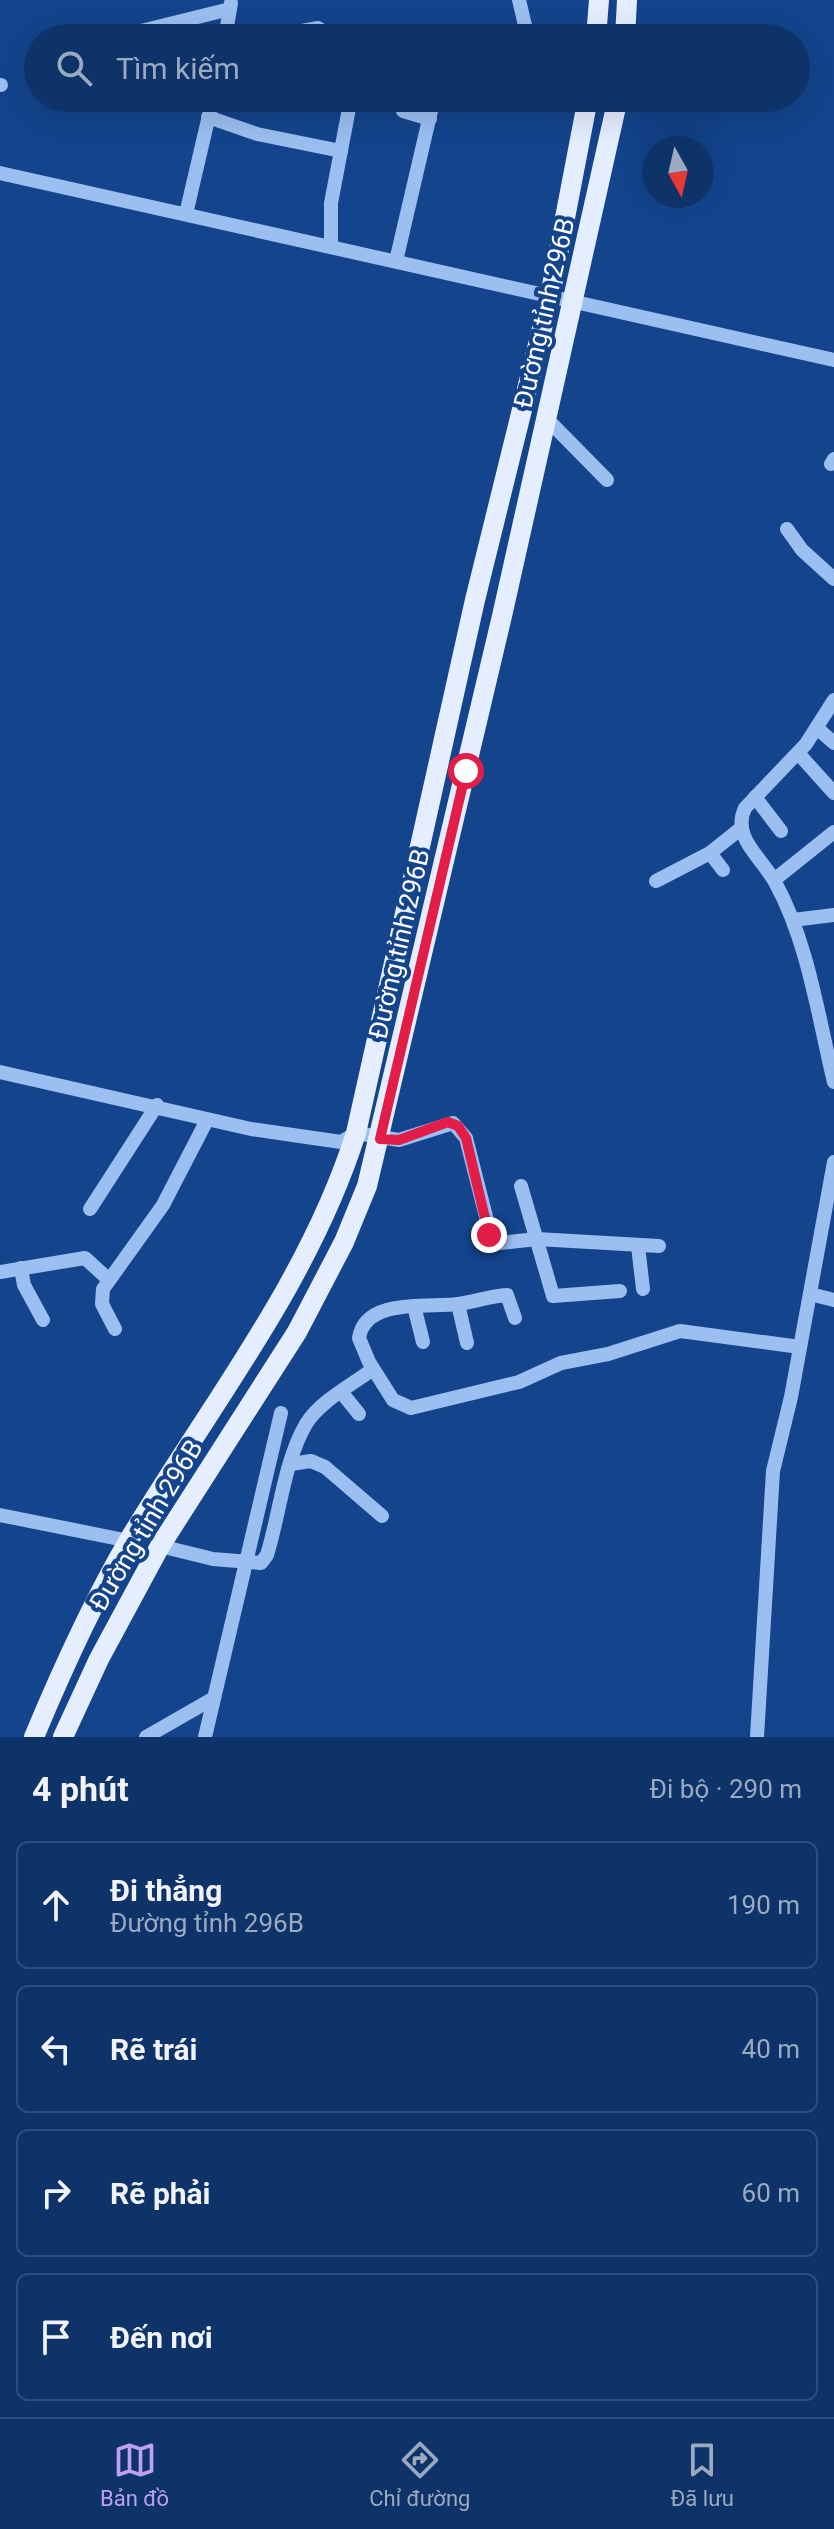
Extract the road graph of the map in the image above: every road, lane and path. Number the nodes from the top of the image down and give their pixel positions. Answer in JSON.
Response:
{"nodes":[{"id":1,"x":519,"y":0,"type":"edge"},
{"id":2,"x":599,"y":0,"type":"edge"},
{"id":3,"x":627,"y":0,"type":"edge"},
{"id":4,"x":231,"y":5,"type":"edge"},
{"id":5,"x":165,"y":24,"type":"edge"},
{"id":6,"x":524,"y":24,"type":"edge"},
{"id":7,"x":597,"y":24,"type":"edge"},
{"id":8,"x":626,"y":24,"type":"edge"},
{"id":9,"x":209,"y":112,"type":"edge"},
{"id":10,"x":348,"y":112,"type":"edge"},
{"id":11,"x":406,"y":112,"type":"edge"},
{"id":12,"x":431,"y":112,"type":"edge"},
{"id":13,"x":585,"y":112,"type":"edge"},
{"id":14,"x":615,"y":112,"type":"edge"},
{"id":15,"x":208,"y":117,"type":"junction"},
{"id":16,"x":430,"y":119,"type":"junction"},
{"id":17,"x":341,"y":151,"type":"junction"},
{"id":18,"x":0,"y":173,"type":"edge"},
{"id":19,"x":186,"y":214,"type":"junction"},
{"id":20,"x":331,"y":247,"type":"junction"},
{"id":21,"x":396,"y":261,"type":"junction"},
{"id":22,"x":550,"y":296,"type":"junction"},
{"id":23,"x":573,"y":302,"type":"junction"},
{"id":24,"x":834,"y":360,"type":"edge"},
{"id":25,"x":546,"y":418,"type":"junction"},
{"id":26,"x":607,"y":480,"type":"dead end"},
{"id":27,"x":787,"y":529,"type":"dead end"},
{"id":28,"x":834,"y":579,"type":"edge"},
{"id":29,"x":834,"y":700,"type":"edge"},
{"id":30,"x":817,"y":728,"type":"junction"},
{"id":31,"x":834,"y":743,"type":"edge"},
{"id":32,"x":798,"y":753,"type":"junction"},
{"id":33,"x":834,"y":793,"type":"edge"},
{"id":34,"x":755,"y":797,"type":"junction"},
{"id":35,"x":740,"y":829,"type":"junction"},
{"id":36,"x":781,"y":831,"type":"dead end"},
{"id":37,"x":834,"y":832,"type":"edge"},
{"id":38,"x":710,"y":853,"type":"junction"},
{"id":39,"x":723,"y":870,"type":"dead end"},
{"id":40,"x":774,"y":880,"type":"junction"},
{"id":41,"x":656,"y":881,"type":"dead end"},
{"id":42,"x":834,"y":915,"type":"edge"},
{"id":43,"x":793,"y":920,"type":"junction"},
{"id":44,"x":0,"y":1072,"type":"edge"},
{"id":45,"x":834,"y":1082,"type":"edge"},
{"id":46,"x":157,"y":1105,"type":"junction"},
{"id":47,"x":207,"y":1120,"type":"junction"},
{"id":48,"x":356,"y":1133,"type":"junction"},
{"id":49,"x":380,"y":1139,"type":"junction"},
{"id":50,"x":834,"y":1162,"type":"edge"},
{"id":51,"x":521,"y":1186,"type":"dead end"},
{"id":52,"x":90,"y":1209,"type":"dead end"},
{"id":53,"x":537,"y":1239,"type":"junction"},
{"id":54,"x":638,"y":1246,"type":"junction"},
{"id":55,"x":659,"y":1246,"type":"dead end"},
{"id":56,"x":21,"y":1268,"type":"junction"},
{"id":57,"x":0,"y":1272,"type":"edge"},
{"id":58,"x":108,"y":1279,"type":"junction"},
{"id":59,"x":643,"y":1289,"type":"dead end"},
{"id":60,"x":620,"y":1291,"type":"dead end"},
{"id":61,"x":810,"y":1294,"type":"junction"},
{"id":62,"x":834,"y":1300,"type":"edge"},
{"id":63,"x":458,"y":1304,"type":"junction"},
{"id":64,"x":414,"y":1306,"type":"junction"},
{"id":65,"x":515,"y":1318,"type":"dead end"},
{"id":66,"x":43,"y":1320,"type":"dead end"},
{"id":67,"x":115,"y":1329,"type":"dead end"},
{"id":68,"x":423,"y":1342,"type":"dead end"},
{"id":69,"x":467,"y":1343,"type":"dead end"},
{"id":70,"x":800,"y":1347,"type":"junction"},
{"id":71,"x":373,"y":1369,"type":"junction"},
{"id":72,"x":342,"y":1393,"type":"junction"},
{"id":73,"x":281,"y":1413,"type":"dead end"},
{"id":74,"x":359,"y":1414,"type":"dead end"},
{"id":75,"x":291,"y":1464,"type":"junction"},
{"id":76,"x":0,"y":1515,"type":"edge"},
{"id":77,"x":382,"y":1516,"type":"dead end"},
{"id":78,"x":129,"y":1541,"type":"junction"},
{"id":79,"x":160,"y":1546,"type":"junction"},
{"id":80,"x":246,"y":1563,"type":"junction"},
{"id":81,"x":214,"y":1698,"type":"junction"},
{"id":82,"x":34,"y":1737,"type":"edge"},
{"id":83,"x":63,"y":1737,"type":"edge"},
{"id":84,"x":146,"y":1737,"type":"edge"},
{"id":85,"x":205,"y":1737,"type":"edge"},
{"id":86,"x":757,"y":1737,"type":"edge"}],
"edges":[{"from":1,"to":6,"type":"street"},
{"from":2,"to":7,"type":"main road"},
{"from":3,"to":8,"type":"main road"},
{"from":4,"to":5,"type":"street"},
{"from":9,"to":15,"type":"street"},
{"from":10,"to":17,"type":"street"},
{"from":11,"to":16,"type":"street"},
{"from":12,"to":16,"type":"street"},
{"from":13,"to":22,"type":"main road","name":"Đường tỉnh 296B"},
{"from":14,"to":23,"type":"main road","name":"Đường tỉnh 296B"},
{"from":15,"to":17,"type":"street"},
{"from":15,"to":19,"type":"street"},
{"from":16,"to":21,"type":"street"},
{"from":17,"to":20,"type":"street"},
{"from":18,"to":19,"type":"street"},
{"from":19,"to":20,"type":"street"},
{"from":20,"to":21,"type":"street"},
{"from":21,"to":22,"type":"street"},
{"from":22,"to":23,"type":"street"},
{"from":22,"to":48,"type":"main road","name":"Đường tỉnh 296B"},
{"from":23,"to":24,"type":"street"},
{"from":23,"to":25,"type":"main road","name":"Đường tỉnh 296B"},
{"from":25,"to":26,"type":"street"},
{"from":25,"to":49,"type":"main road","name":"Đường tỉnh 296B"},
{"from":27,"to":28,"type":"street"},
{"from":29,"to":30,"type":"street"},
{"from":30,"to":31,"type":"street"},
{"from":30,"to":32,"type":"street"},
{"from":32,"to":33,"type":"street"},
{"from":32,"to":34,"type":"street"},
{"from":34,"to":35,"type":"street"},
{"from":34,"to":36,"type":"street"},
{"from":35,"to":38,"type":"street"},
{"from":35,"to":40,"type":"street"},
{"from":37,"to":40,"type":"street"},
{"from":38,"to":39,"type":"street"},
{"from":38,"to":41,"type":"street"},
{"from":40,"to":43,"type":"street"},
{"from":42,"to":43,"type":"street"},
{"from":43,"to":45,"type":"street"},
{"from":44,"to":46,"type":"street"},
{"from":46,"to":47,"type":"street"},
{"from":46,"to":52,"type":"street"},
{"from":47,"to":48,"type":"street"},
{"from":47,"to":58,"type":"street"},
{"from":48,"to":49,"type":"street"},
{"from":48,"to":78,"type":"main road","name":"Đường tỉnh 296B"},
{"from":49,"to":53,"type":"street"},
{"from":49,"to":79,"type":"main road","name":"Đường tỉnh 296B"},
{"from":50,"to":61,"type":"street"},
{"from":51,"to":53,"type":"street"},
{"from":53,"to":54,"type":"street"},
{"from":53,"to":60,"type":"street"},
{"from":54,"to":55,"type":"street"},
{"from":54,"to":59,"type":"street"},
{"from":56,"to":57,"type":"street"},
{"from":56,"to":58,"type":"street"},
{"from":56,"to":66,"type":"street"},
{"from":58,"to":67,"type":"street"},
{"from":61,"to":62,"type":"street"},
{"from":61,"to":70,"type":"street"},
{"from":63,"to":64,"type":"street"},
{"from":63,"to":65,"type":"street"},
{"from":63,"to":69,"type":"street"},
{"from":64,"to":68,"type":"street"},
{"from":64,"to":71,"type":"street"},
{"from":70,"to":71,"type":"street"},
{"from":70,"to":86,"type":"street"},
{"from":71,"to":72,"type":"street"},
{"from":72,"to":74,"type":"street"},
{"from":72,"to":75,"type":"street"},
{"from":73,"to":80,"type":"street"},
{"from":75,"to":77,"type":"street"},
{"from":75,"to":80,"type":"street"},
{"from":76,"to":78,"type":"street"},
{"from":78,"to":82,"type":"main road","name":"Đường tỉnh 296B"},
{"from":79,"to":80,"type":"street"},
{"from":79,"to":83,"type":"main road","name":"Đường tỉnh 296B"},
{"from":80,"to":81,"type":"street"},
{"from":81,"to":84,"type":"street"},
{"from":81,"to":85,"type":"street"}]}
